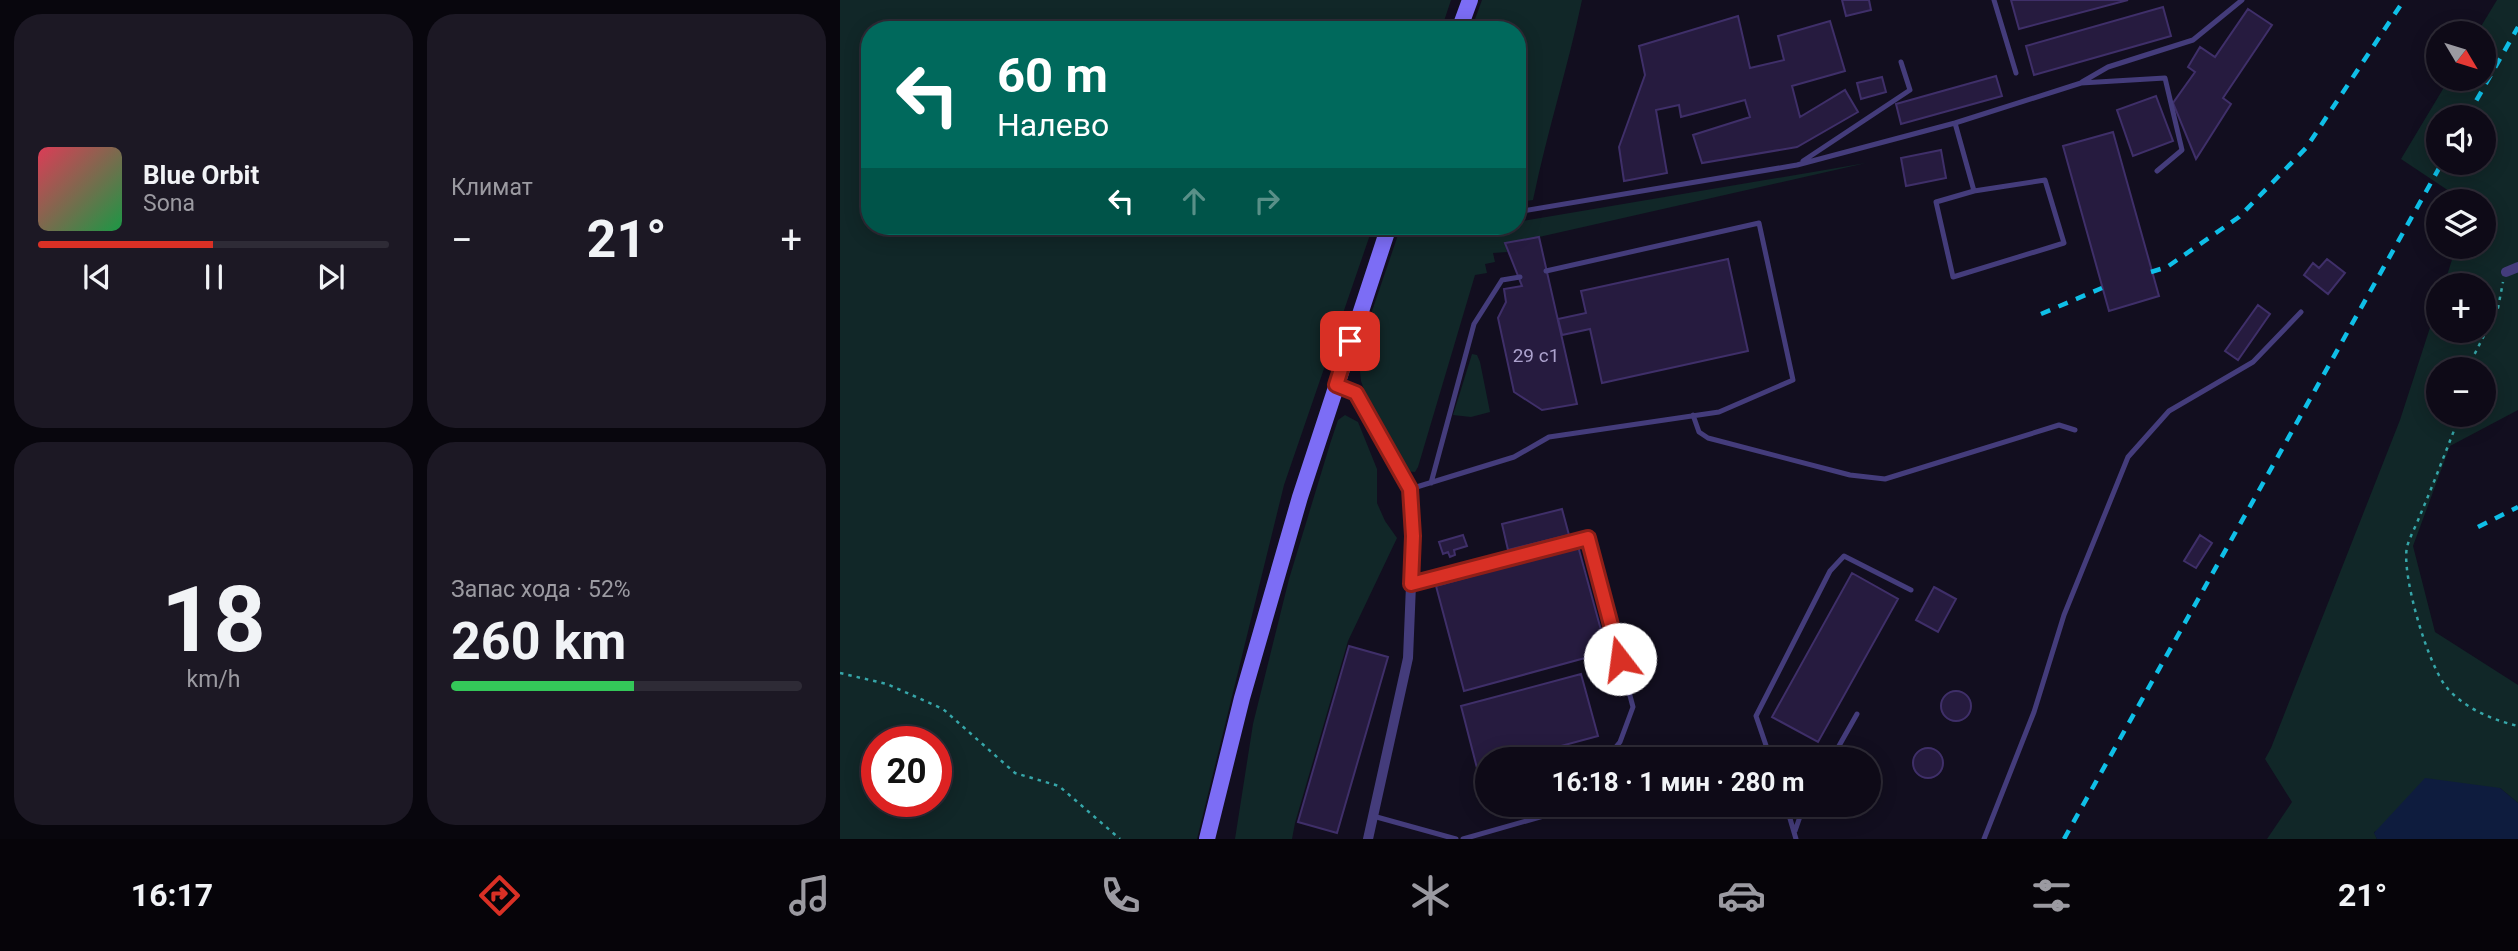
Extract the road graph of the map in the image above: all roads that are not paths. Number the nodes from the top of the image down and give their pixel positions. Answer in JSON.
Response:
{"nodes":[{"id":1,"x":1470,"y":0,"type":"edge"},
{"id":2,"x":1994,"y":0,"type":"edge"},
{"id":3,"x":2242,"y":0,"type":"edge"},
{"id":4,"x":1463,"y":21,"type":"edge"},
{"id":5,"x":1901,"y":62,"type":"dead end"},
{"id":6,"x":2015,"y":73,"type":"dead end"},
{"id":7,"x":2081,"y":83,"type":"junction"},
{"id":8,"x":1955,"y":123,"type":"junction"},
{"id":9,"x":1797,"y":165,"type":"junction"},
{"id":10,"x":2157,"y":171,"type":"dead end"},
{"id":11,"x":1974,"y":191,"type":"junction"},
{"id":12,"x":1526,"y":210,"type":"edge"},
{"id":13,"x":1386,"y":235,"type":"edge"},
{"id":14,"x":2518,"y":267,"type":"edge"},
{"id":15,"x":1546,"y":271,"type":"dead end"},
{"id":16,"x":2506,"y":272,"type":"road end"},
{"id":17,"x":1520,"y":277,"type":"dead end"},
{"id":18,"x":2301,"y":312,"type":"dead end"},
{"id":19,"x":1336,"y":385,"type":"junction"},
{"id":20,"x":1693,"y":415,"type":"junction"},
{"id":21,"x":2075,"y":430,"type":"dead end"},
{"id":22,"x":1431,"y":483,"type":"junction"},
{"id":23,"x":1410,"y":489,"type":"junction"},
{"id":24,"x":1411,"y":584,"type":"junction"},
{"id":25,"x":1912,"y":590,"type":"dead end"},
{"id":26,"x":1857,"y":715,"type":"dead end"},
{"id":27,"x":1616,"y":747,"type":"edge"},
{"id":28,"x":1767,"y":747,"type":"edge"},
{"id":29,"x":1839,"y":747,"type":"edge"},
{"id":30,"x":1373,"y":816,"type":"junction"},
{"id":31,"x":1540,"y":817,"type":"edge"},
{"id":32,"x":1790,"y":817,"type":"edge"},
{"id":33,"x":1800,"y":817,"type":"edge"},
{"id":34,"x":1795,"y":831,"type":"junction"},
{"id":35,"x":1207,"y":839,"type":"edge"},
{"id":36,"x":1368,"y":839,"type":"edge"},
{"id":37,"x":1456,"y":839,"type":"edge"},
{"id":38,"x":1463,"y":839,"type":"edge"},
{"id":39,"x":1796,"y":839,"type":"edge"},
{"id":40,"x":1984,"y":839,"type":"edge"}],
"edges":[{"from":1,"to":4,"type":"main road"},
{"from":2,"to":6,"type":"lane"},
{"from":3,"to":7,"type":"lane"},
{"from":5,"to":9,"type":"lane"},
{"from":7,"to":8,"type":"lane"},
{"from":7,"to":10,"type":"lane"},
{"from":8,"to":9,"type":"lane"},
{"from":8,"to":11,"type":"lane"},
{"from":9,"to":12,"type":"lane"},
{"from":11,"to":11,"type":"lane"},
{"from":13,"to":19,"type":"main road"},
{"from":14,"to":16,"type":"street"},
{"from":15,"to":20,"type":"lane"},
{"from":17,"to":22,"type":"lane"},
{"from":18,"to":40,"type":"lane"},
{"from":19,"to":23,"type":"street"},
{"from":19,"to":35,"type":"main road"},
{"from":20,"to":21,"type":"lane"},
{"from":20,"to":22,"type":"lane"},
{"from":22,"to":23,"type":"lane"},
{"from":23,"to":24,"type":"street"},
{"from":24,"to":27,"type":"lane"},
{"from":24,"to":30,"type":"street"},
{"from":25,"to":28,"type":"lane"},
{"from":26,"to":29,"type":"lane"},
{"from":30,"to":36,"type":"street"},
{"from":30,"to":37,"type":"lane"},
{"from":31,"to":38,"type":"lane"},
{"from":32,"to":34,"type":"lane"},
{"from":33,"to":34,"type":"lane"},
{"from":34,"to":39,"type":"lane"}]}
